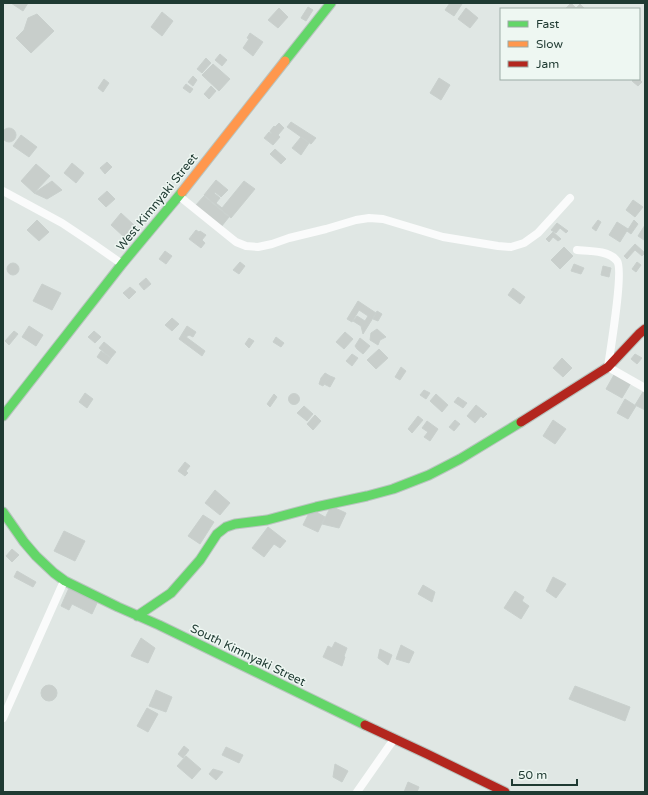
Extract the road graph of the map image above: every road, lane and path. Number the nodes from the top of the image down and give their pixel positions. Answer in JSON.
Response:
{"nodes":[{"id":1,"x":331,"y":3,"type":"edge"},
{"id":2,"x":3,"y":191,"type":"edge"},
{"id":3,"x":179,"y":196,"type":"junction"},
{"id":4,"x":570,"y":198,"type":"dead end"},
{"id":5,"x":577,"y":250,"type":"dead end"},
{"id":6,"x":122,"y":264,"type":"junction"},
{"id":7,"x":645,"y":329,"type":"edge"},
{"id":8,"x":608,"y":367,"type":"junction"},
{"id":9,"x":645,"y":388,"type":"edge"},
{"id":10,"x":3,"y":416,"type":"edge"},
{"id":11,"x":3,"y":512,"type":"edge"},
{"id":12,"x":64,"y":580,"type":"junction"},
{"id":13,"x":137,"y":616,"type":"junction"},
{"id":14,"x":3,"y":718,"type":"edge"},
{"id":15,"x":394,"y":739,"type":"junction"},
{"id":16,"x":358,"y":792,"type":"edge"},
{"id":17,"x":504,"y":792,"type":"edge"}],
"edges":[{"from":1,"to":3,"type":"street","name":"West Kimnyaki Street"},
{"from":2,"to":6,"type":"street"},
{"from":3,"to":4,"type":"street"},
{"from":3,"to":6,"type":"street","name":"West Kimnyaki Street"},
{"from":5,"to":8,"type":"street"},
{"from":6,"to":10,"type":"street","name":"West Kimnyaki Street"},
{"from":7,"to":8,"type":"street"},
{"from":8,"to":9,"type":"street"},
{"from":8,"to":13,"type":"street"},
{"from":11,"to":12,"type":"street","name":"South Kimnyaki Street"},
{"from":12,"to":13,"type":"street","name":"South Kimnyaki Street"},
{"from":12,"to":14,"type":"street"},
{"from":13,"to":15,"type":"street","name":"South Kimnyaki Street"},
{"from":15,"to":16,"type":"street"},
{"from":15,"to":17,"type":"street","name":"South Kimnyaki Street"}]}
